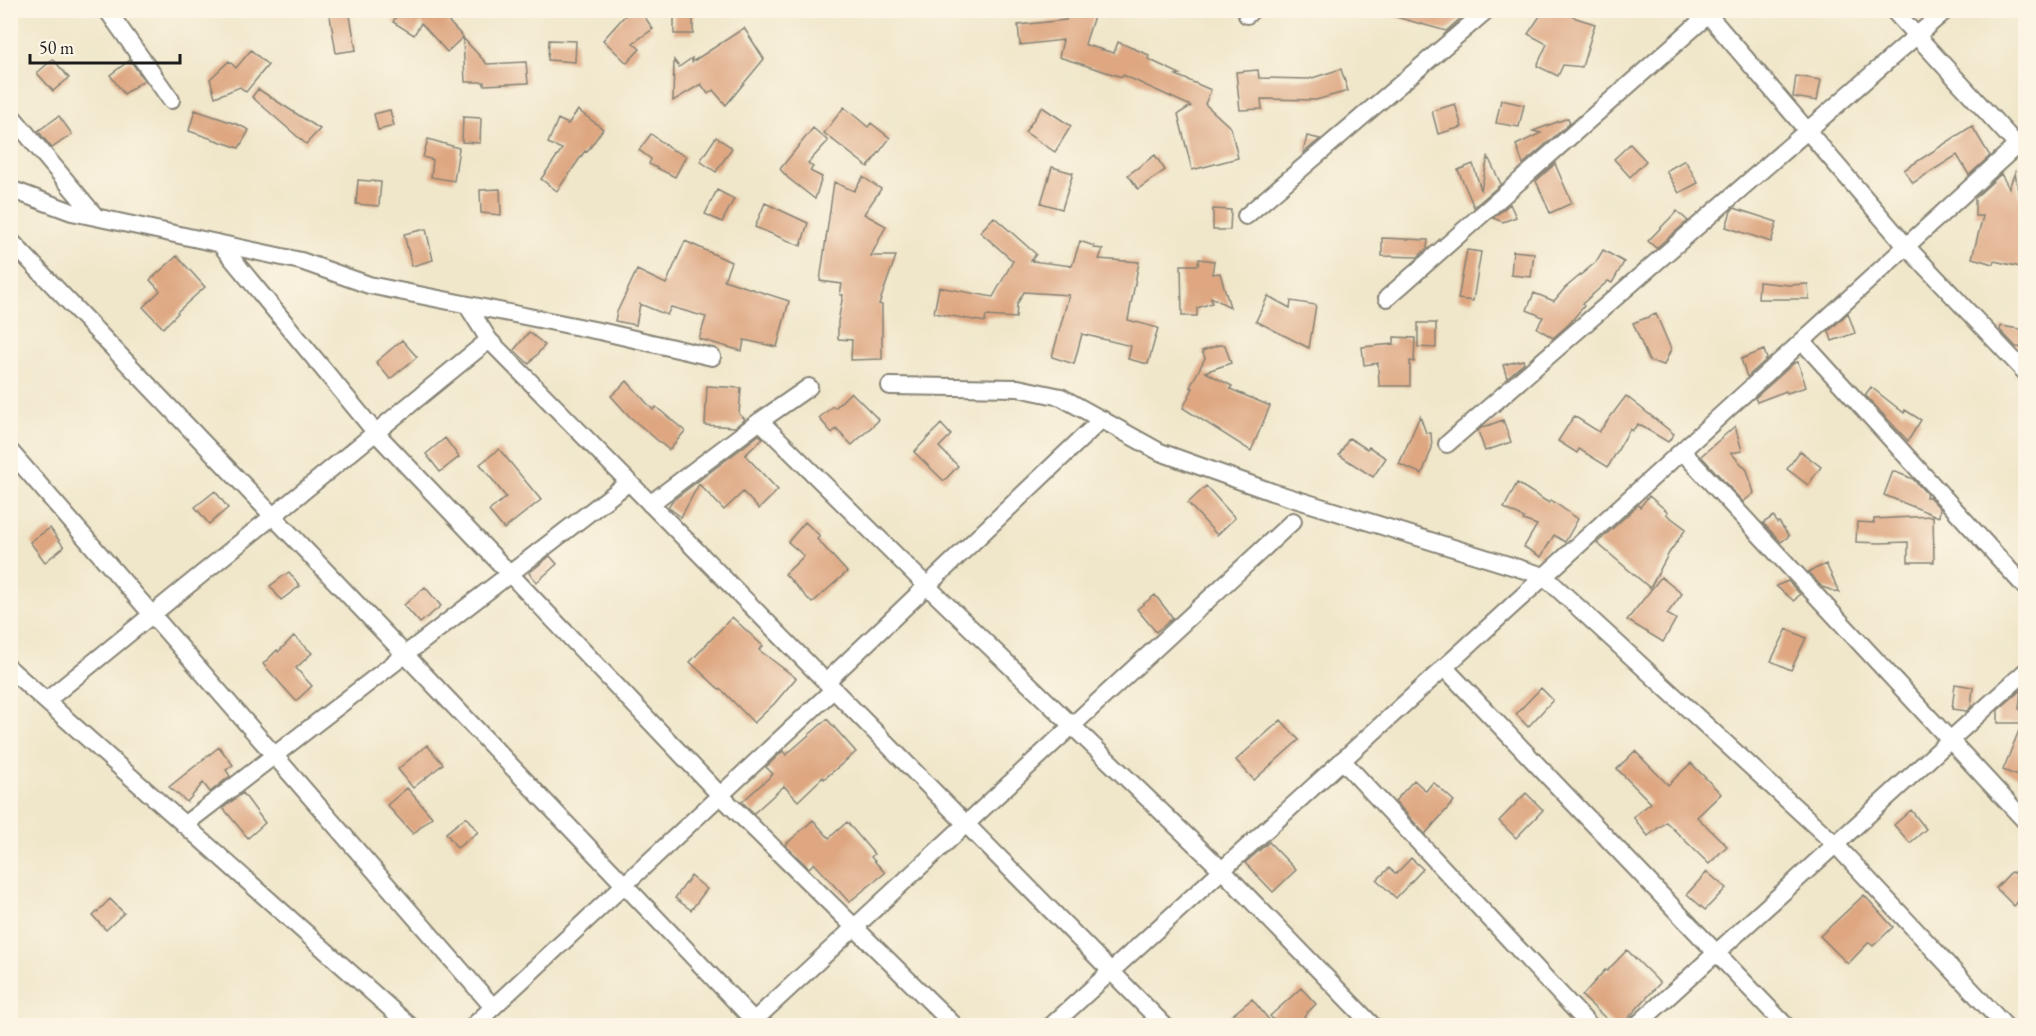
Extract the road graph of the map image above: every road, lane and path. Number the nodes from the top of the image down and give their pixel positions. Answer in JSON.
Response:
{"nodes":[{"id":1,"x":107,"y":10,"type":"edge"},
{"id":2,"x":1487,"y":10,"type":"edge"},
{"id":3,"x":1893,"y":10,"type":"edge"},
{"id":4,"x":1946,"y":10,"type":"edge"},
{"id":5,"x":1706,"y":13,"type":"edge"},
{"id":6,"x":1916,"y":36,"type":"junction"},
{"id":7,"x":171,"y":100,"type":"dead end"},
{"id":8,"x":10,"y":114,"type":"edge"},
{"id":9,"x":1807,"y":131,"type":"junction"},
{"id":10,"x":2022,"y":145,"type":"edge"},
{"id":11,"x":10,"y":189,"type":"edge"},
{"id":12,"x":1246,"y":216,"type":"dead end"},
{"id":13,"x":96,"y":217,"type":"junction"},
{"id":14,"x":10,"y":240,"type":"edge"},
{"id":15,"x":220,"y":244,"type":"junction"},
{"id":16,"x":1906,"y":246,"type":"junction"},
{"id":17,"x":1388,"y":298,"type":"dead end"},
{"id":18,"x":467,"y":305,"type":"junction"},
{"id":19,"x":489,"y":340,"type":"junction"},
{"id":20,"x":1802,"y":340,"type":"junction"},
{"id":21,"x":712,"y":357,"type":"dead end"},
{"id":22,"x":2025,"y":373,"type":"edge"},
{"id":23,"x":890,"y":386,"type":"dead end"},
{"id":24,"x":809,"y":387,"type":"dead end"},
{"id":25,"x":1102,"y":419,"type":"junction"},
{"id":26,"x":760,"y":421,"type":"junction"},
{"id":27,"x":376,"y":433,"type":"junction"},
{"id":28,"x":1447,"y":444,"type":"dead end"},
{"id":29,"x":10,"y":451,"type":"edge"},
{"id":30,"x":1682,"y":451,"type":"junction"},
{"id":31,"x":629,"y":482,"type":"junction"},
{"id":32,"x":650,"y":504,"type":"junction"},
{"id":33,"x":274,"y":516,"type":"junction"},
{"id":34,"x":1293,"y":521,"type":"dead end"},
{"id":35,"x":511,"y":573,"type":"junction"},
{"id":36,"x":1544,"y":576,"type":"junction"},
{"id":37,"x":927,"y":586,"type":"junction"},
{"id":38,"x":2025,"y":588,"type":"edge"},
{"id":39,"x":153,"y":615,"type":"junction"},
{"id":40,"x":405,"y":654,"type":"junction"},
{"id":41,"x":1444,"y":667,"type":"junction"},
{"id":42,"x":10,"y":669,"type":"edge"},
{"id":43,"x":2025,"y":671,"type":"edge"},
{"id":44,"x":830,"y":686,"type":"junction"},
{"id":45,"x":46,"y":701,"type":"junction"},
{"id":46,"x":1072,"y":726,"type":"junction"},
{"id":47,"x":1950,"y":740,"type":"junction"},
{"id":48,"x":275,"y":755,"type":"junction"},
{"id":49,"x":1342,"y":760,"type":"junction"},
{"id":50,"x":720,"y":795,"type":"junction"},
{"id":51,"x":2025,"y":822,"type":"edge"},
{"id":52,"x":966,"y":823,"type":"junction"},
{"id":53,"x":184,"y":825,"type":"junction"},
{"id":54,"x":1835,"y":844,"type":"junction"},
{"id":55,"x":1222,"y":870,"type":"junction"},
{"id":56,"x":625,"y":884,"type":"junction"},
{"id":57,"x":854,"y":927,"type":"junction"},
{"id":58,"x":1715,"y":953,"type":"junction"},
{"id":59,"x":1111,"y":971,"type":"junction"},
{"id":60,"x":493,"y":1007,"type":"junction"},
{"id":61,"x":754,"y":1024,"type":"edge"},
{"id":62,"x":410,"y":1026,"type":"edge"},
{"id":63,"x":473,"y":1026,"type":"edge"},
{"id":64,"x":955,"y":1026,"type":"edge"},
{"id":65,"x":1052,"y":1026,"type":"edge"},
{"id":66,"x":1165,"y":1026,"type":"edge"},
{"id":67,"x":1373,"y":1026,"type":"edge"},
{"id":68,"x":1590,"y":1026,"type":"edge"},
{"id":69,"x":1636,"y":1026,"type":"edge"},
{"id":70,"x":1786,"y":1026,"type":"edge"},
{"id":71,"x":2005,"y":1026,"type":"edge"}],
"edges":[{"from":1,"to":7,"type":"street"},
{"from":2,"to":12,"type":"street"},
{"from":3,"to":6,"type":"street"},
{"from":4,"to":6,"type":"street"},
{"from":5,"to":9,"type":"street"},
{"from":5,"to":17,"type":"street"},
{"from":6,"to":9,"type":"street"},
{"from":6,"to":10,"type":"street"},
{"from":8,"to":13,"type":"street"},
{"from":9,"to":16,"type":"street"},
{"from":9,"to":28,"type":"street"},
{"from":10,"to":16,"type":"street"},
{"from":11,"to":13,"type":"street"},
{"from":13,"to":15,"type":"street"},
{"from":14,"to":33,"type":"street"},
{"from":15,"to":18,"type":"street"},
{"from":15,"to":27,"type":"street"},
{"from":16,"to":20,"type":"street"},
{"from":16,"to":22,"type":"street"},
{"from":18,"to":19,"type":"street"},
{"from":18,"to":21,"type":"street"},
{"from":19,"to":27,"type":"street"},
{"from":19,"to":31,"type":"street"},
{"from":20,"to":30,"type":"street"},
{"from":20,"to":38,"type":"street"},
{"from":23,"to":25,"type":"street"},
{"from":24,"to":26,"type":"street"},
{"from":25,"to":36,"type":"street"},
{"from":25,"to":37,"type":"street"},
{"from":26,"to":32,"type":"street"},
{"from":26,"to":37,"type":"street"},
{"from":27,"to":33,"type":"street"},
{"from":27,"to":35,"type":"street"},
{"from":29,"to":39,"type":"street"},
{"from":30,"to":36,"type":"street"},
{"from":30,"to":47,"type":"street"},
{"from":31,"to":32,"type":"street"},
{"from":31,"to":35,"type":"street"},
{"from":32,"to":44,"type":"street"},
{"from":33,"to":39,"type":"street"},
{"from":33,"to":40,"type":"street"},
{"from":34,"to":46,"type":"street"},
{"from":35,"to":40,"type":"street"},
{"from":35,"to":50,"type":"street"},
{"from":36,"to":41,"type":"street"},
{"from":36,"to":54,"type":"street"},
{"from":37,"to":44,"type":"street"},
{"from":37,"to":46,"type":"street"},
{"from":39,"to":45,"type":"street"},
{"from":39,"to":48,"type":"street"},
{"from":40,"to":48,"type":"street"},
{"from":40,"to":56,"type":"street"},
{"from":41,"to":49,"type":"street"},
{"from":41,"to":58,"type":"street"},
{"from":42,"to":45,"type":"street"},
{"from":43,"to":47,"type":"street"},
{"from":44,"to":50,"type":"street"},
{"from":44,"to":52,"type":"street"},
{"from":45,"to":53,"type":"street"},
{"from":46,"to":52,"type":"street"},
{"from":46,"to":55,"type":"street"},
{"from":47,"to":51,"type":"street"},
{"from":47,"to":54,"type":"street"},
{"from":48,"to":53,"type":"street"},
{"from":48,"to":60,"type":"street"},
{"from":49,"to":55,"type":"street"},
{"from":49,"to":68,"type":"street"},
{"from":50,"to":56,"type":"street"},
{"from":50,"to":57,"type":"street"},
{"from":52,"to":57,"type":"street"},
{"from":52,"to":59,"type":"street"},
{"from":53,"to":62,"type":"street"},
{"from":54,"to":58,"type":"street"},
{"from":54,"to":71,"type":"street"},
{"from":55,"to":59,"type":"street"},
{"from":55,"to":67,"type":"street"},
{"from":56,"to":60,"type":"street"},
{"from":56,"to":61,"type":"street"},
{"from":57,"to":61,"type":"street"},
{"from":57,"to":64,"type":"street"},
{"from":58,"to":69,"type":"street"},
{"from":58,"to":70,"type":"street"},
{"from":59,"to":65,"type":"street"},
{"from":59,"to":66,"type":"street"},
{"from":60,"to":63,"type":"street"}]}
